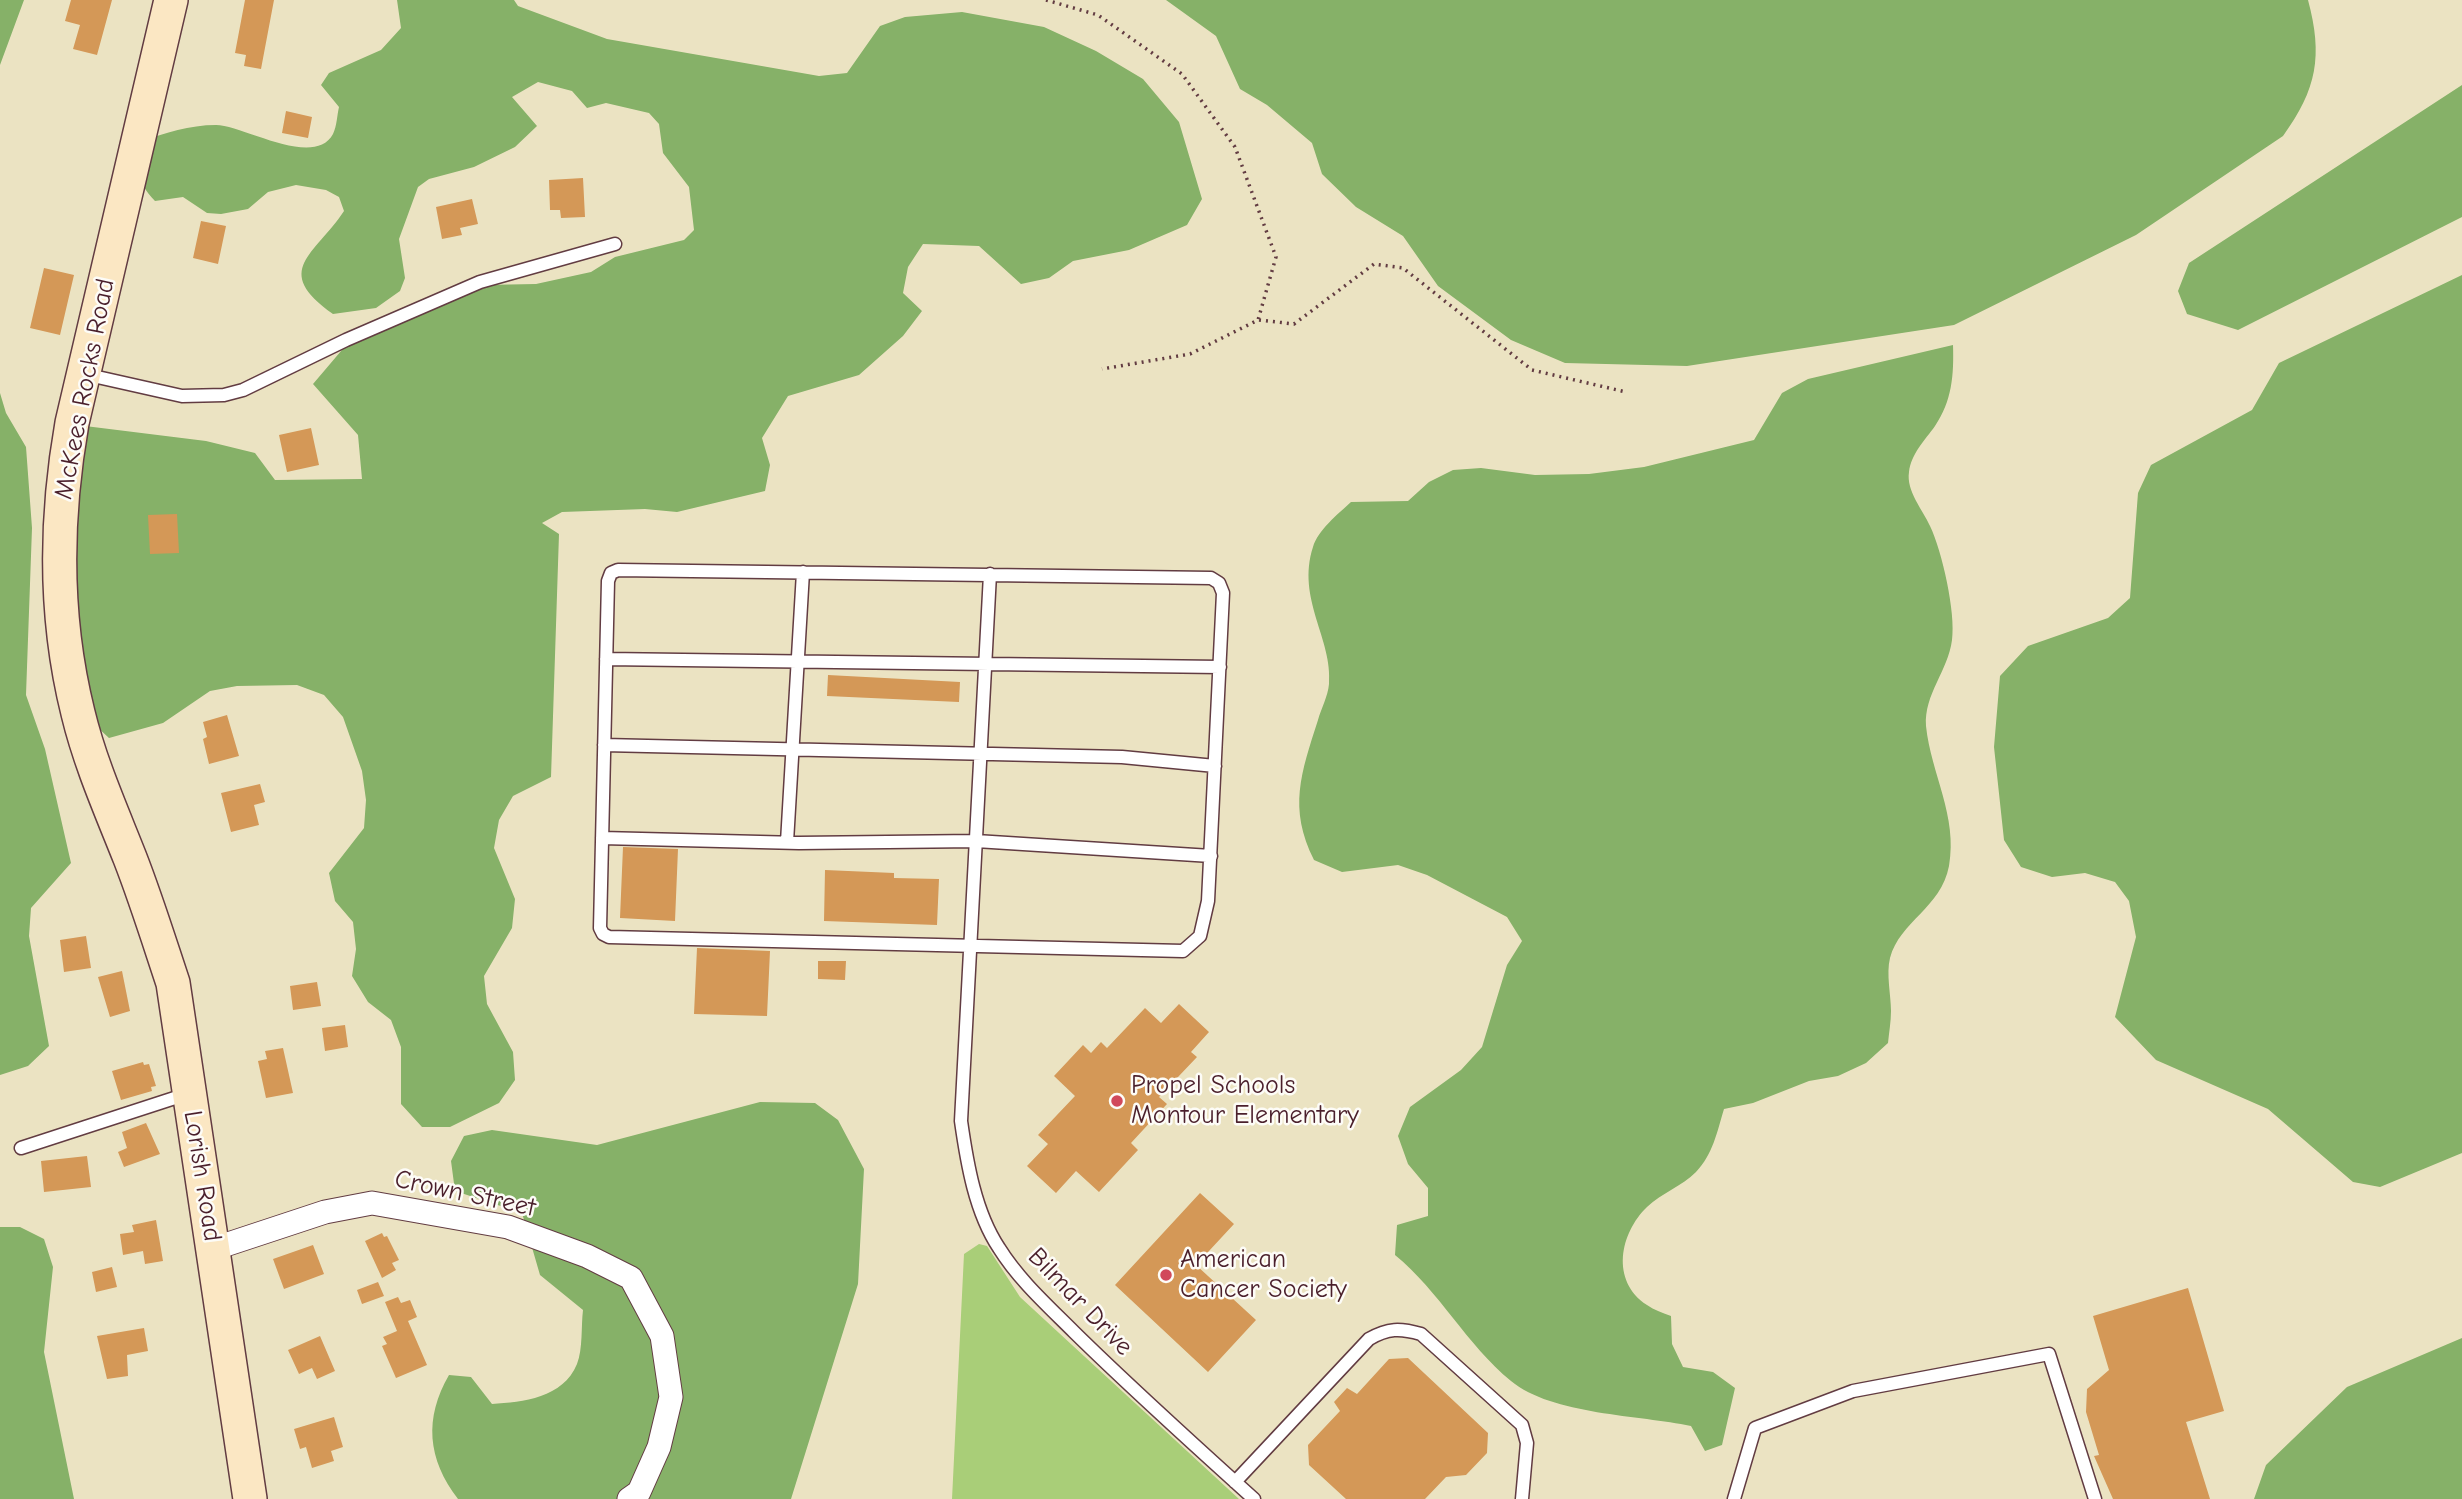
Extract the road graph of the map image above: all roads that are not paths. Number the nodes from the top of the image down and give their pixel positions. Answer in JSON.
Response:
{"nodes":[{"id":1,"x":171,"y":0,"type":"edge"},
{"id":2,"x":615,"y":244,"type":"dead end"},
{"id":3,"x":83,"y":374,"type":"junction"},
{"id":4,"x":803,"y":572,"type":"junction"},
{"id":5,"x":990,"y":574,"type":"junction"},
{"id":6,"x":606,"y":659,"type":"junction"},
{"id":7,"x":799,"y":661,"type":"junction"},
{"id":8,"x":985,"y":663,"type":"junction"},
{"id":9,"x":1220,"y":667,"type":"junction"},
{"id":10,"x":604,"y":745,"type":"junction"},
{"id":11,"x":793,"y":749,"type":"junction"},
{"id":12,"x":980,"y":753,"type":"junction"},
{"id":13,"x":1215,"y":766,"type":"junction"},
{"id":14,"x":602,"y":838,"type":"junction"},
{"id":15,"x":976,"y":841,"type":"junction"},
{"id":16,"x":787,"y":842,"type":"junction"},
{"id":17,"x":1210,"y":856,"type":"junction"},
{"id":18,"x":130,"y":859,"type":"joint"},
{"id":19,"x":970,"y":947,"type":"junction"},
{"id":20,"x":190,"y":1093,"type":"junction"},
{"id":21,"x":21,"y":1148,"type":"dead end"},
{"id":22,"x":213,"y":1249,"type":"junction"},
{"id":23,"x":1235,"y":1482,"type":"junction"},
{"id":24,"x":250,"y":1499,"type":"edge"},
{"id":25,"x":629,"y":1499,"type":"edge"},
{"id":26,"x":1254,"y":1499,"type":"edge"},
{"id":27,"x":1521,"y":1499,"type":"edge"},
{"id":28,"x":1734,"y":1499,"type":"edge"},
{"id":29,"x":2095,"y":1499,"type":"edge"}],
"edges":[{"from":1,"to":3,"type":"street","name":"McKees Rocks Road"},
{"from":2,"to":3,"type":"lane"},
{"from":3,"to":18,"type":"street","name":"McKees Rocks Road"},
{"from":4,"to":5,"type":"lane"},
{"from":4,"to":6,"type":"lane"},
{"from":4,"to":7,"type":"lane"},
{"from":5,"to":8,"type":"lane","name":"Bilmar Drive"},
{"from":5,"to":9,"type":"lane"},
{"from":6,"to":7,"type":"lane"},
{"from":6,"to":10,"type":"lane"},
{"from":7,"to":8,"type":"lane"},
{"from":7,"to":11,"type":"lane"},
{"from":8,"to":9,"type":"lane"},
{"from":8,"to":12,"type":"lane","name":"Bilmar Drive"},
{"from":9,"to":13,"type":"lane"},
{"from":10,"to":11,"type":"lane"},
{"from":10,"to":14,"type":"lane"},
{"from":11,"to":12,"type":"lane"},
{"from":11,"to":16,"type":"lane"},
{"from":12,"to":13,"type":"lane"},
{"from":12,"to":15,"type":"lane","name":"Bilmar Drive"},
{"from":13,"to":17,"type":"lane"},
{"from":14,"to":16,"type":"lane"},
{"from":14,"to":19,"type":"lane"},
{"from":15,"to":16,"type":"lane"},
{"from":15,"to":17,"type":"lane"},
{"from":15,"to":19,"type":"lane","name":"Bilmar Drive"},
{"from":17,"to":19,"type":"lane"},
{"from":18,"to":20,"type":"street","name":"Lorish Road"},
{"from":19,"to":23,"type":"lane","name":"Bilmar Drive"},
{"from":20,"to":21,"type":"lane"},
{"from":20,"to":22,"type":"street","name":"Lorish Road"},
{"from":22,"to":24,"type":"street","name":"Lorish Road"},
{"from":22,"to":25,"type":"street","name":"Crown Street"},
{"from":23,"to":26,"type":"lane","name":"Bilmar Drive"},
{"from":23,"to":27,"type":"lane"},
{"from":28,"to":29,"type":"lane"}]}
